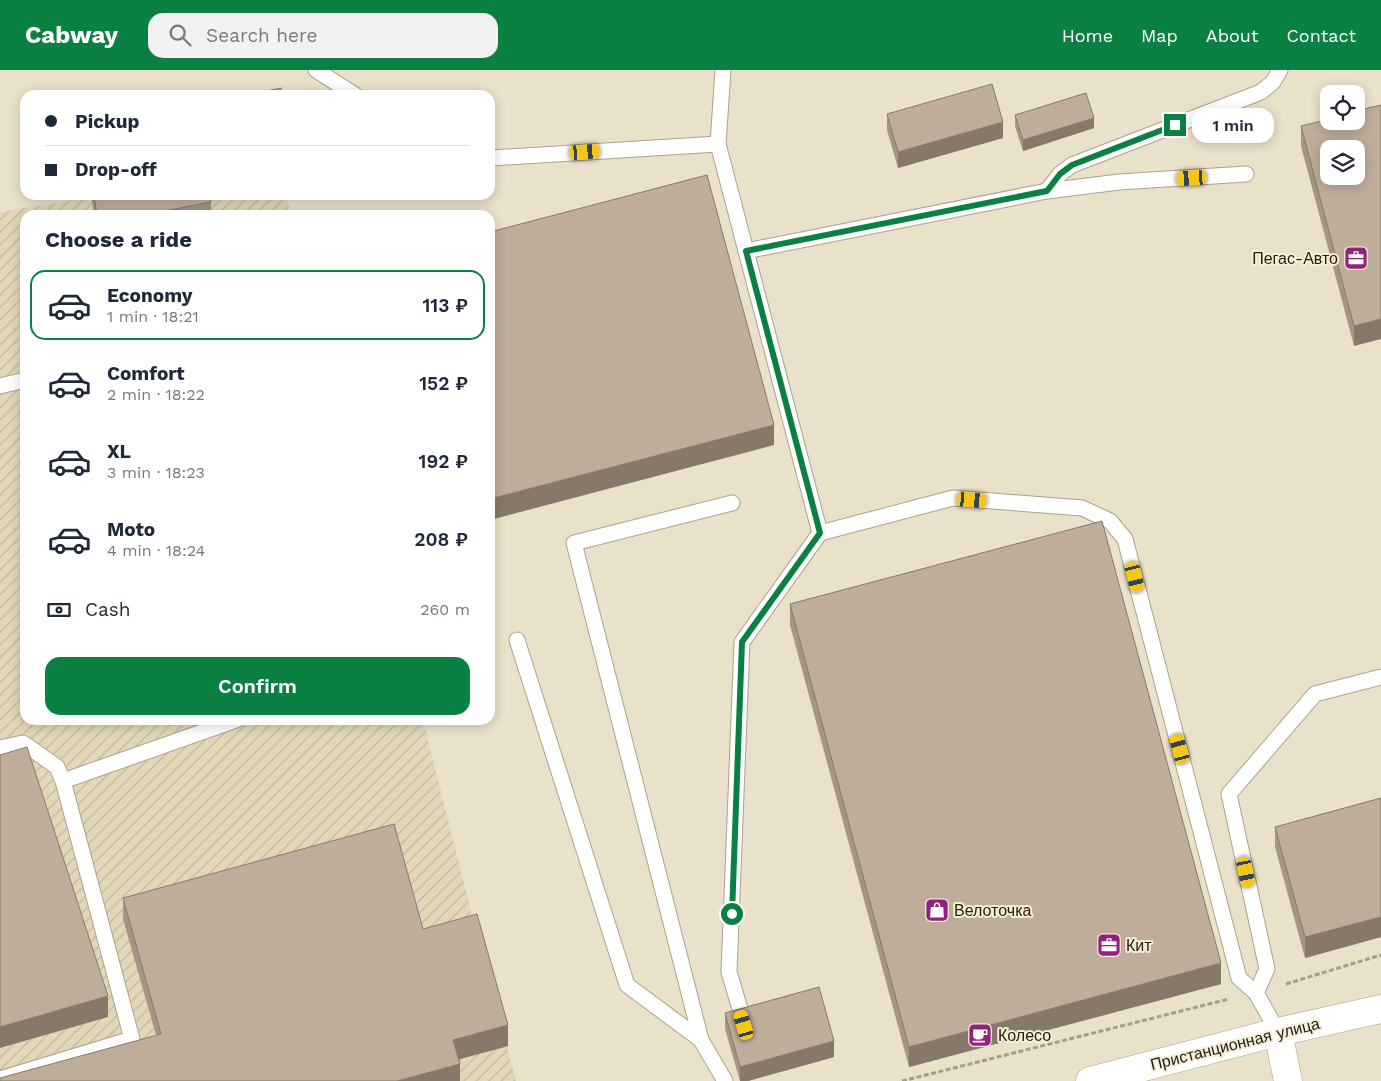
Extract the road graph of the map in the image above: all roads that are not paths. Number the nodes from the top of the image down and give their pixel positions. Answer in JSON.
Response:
{"nodes":[{"id":1,"x":316,"y":70,"type":"edge"},
{"id":2,"x":722,"y":70,"type":"edge"},
{"id":3,"x":1280,"y":70,"type":"edge"},
{"id":4,"x":347,"y":90,"type":"edge"},
{"id":5,"x":718,"y":144,"type":"junction"},
{"id":6,"x":495,"y":158,"type":"edge"},
{"id":7,"x":1246,"y":174,"type":"dead end"},
{"id":8,"x":1047,"y":191,"type":"junction"},
{"id":9,"x":746,"y":251,"type":"junction"},
{"id":10,"x":20,"y":381,"type":"edge"},
{"id":11,"x":0,"y":386,"type":"edge"},
{"id":12,"x":732,"y":503,"type":"dead end"},
{"id":13,"x":820,"y":533,"type":"junction"},
{"id":14,"x":517,"y":640,"type":"dead end"},
{"id":15,"x":1381,"y":677,"type":"edge"},
{"id":16,"x":222,"y":725,"type":"edge"},
{"id":17,"x":0,"y":748,"type":"edge"},
{"id":18,"x":63,"y":781,"type":"junction"},
{"id":19,"x":1256,"y":993,"type":"junction"},
{"id":20,"x":1381,"y":1009,"type":"edge"},
{"id":21,"x":1278,"y":1032,"type":"junction"},
{"id":22,"x":748,"y":1039,"type":"edge"},
{"id":23,"x":701,"y":1040,"type":"junction"},
{"id":24,"x":0,"y":1079,"type":"edge"},
{"id":25,"x":725,"y":1081,"type":"edge"},
{"id":26,"x":1090,"y":1081,"type":"edge"},
{"id":27,"x":1288,"y":1081,"type":"edge"}],
"edges":[{"from":1,"to":4,"type":"lane"},
{"from":2,"to":5,"type":"lane"},
{"from":3,"to":8,"type":"lane"},
{"from":5,"to":6,"type":"lane"},
{"from":5,"to":9,"type":"lane"},
{"from":7,"to":8,"type":"lane"},
{"from":8,"to":9,"type":"lane"},
{"from":9,"to":13,"type":"lane"},
{"from":10,"to":11,"type":"lane"},
{"from":12,"to":23,"type":"lane"},
{"from":13,"to":19,"type":"lane"},
{"from":13,"to":22,"type":"lane"},
{"from":14,"to":23,"type":"lane"},
{"from":15,"to":19,"type":"lane"},
{"from":16,"to":18,"type":"lane"},
{"from":17,"to":18,"type":"lane"},
{"from":18,"to":24,"type":"lane"},
{"from":19,"to":21,"type":"lane"},
{"from":20,"to":21,"type":"street","name":"Пристанционная улица"},
{"from":21,"to":26,"type":"street","name":"Пристанционная улица"},
{"from":21,"to":27,"type":"street"},
{"from":23,"to":25,"type":"lane"}]}
